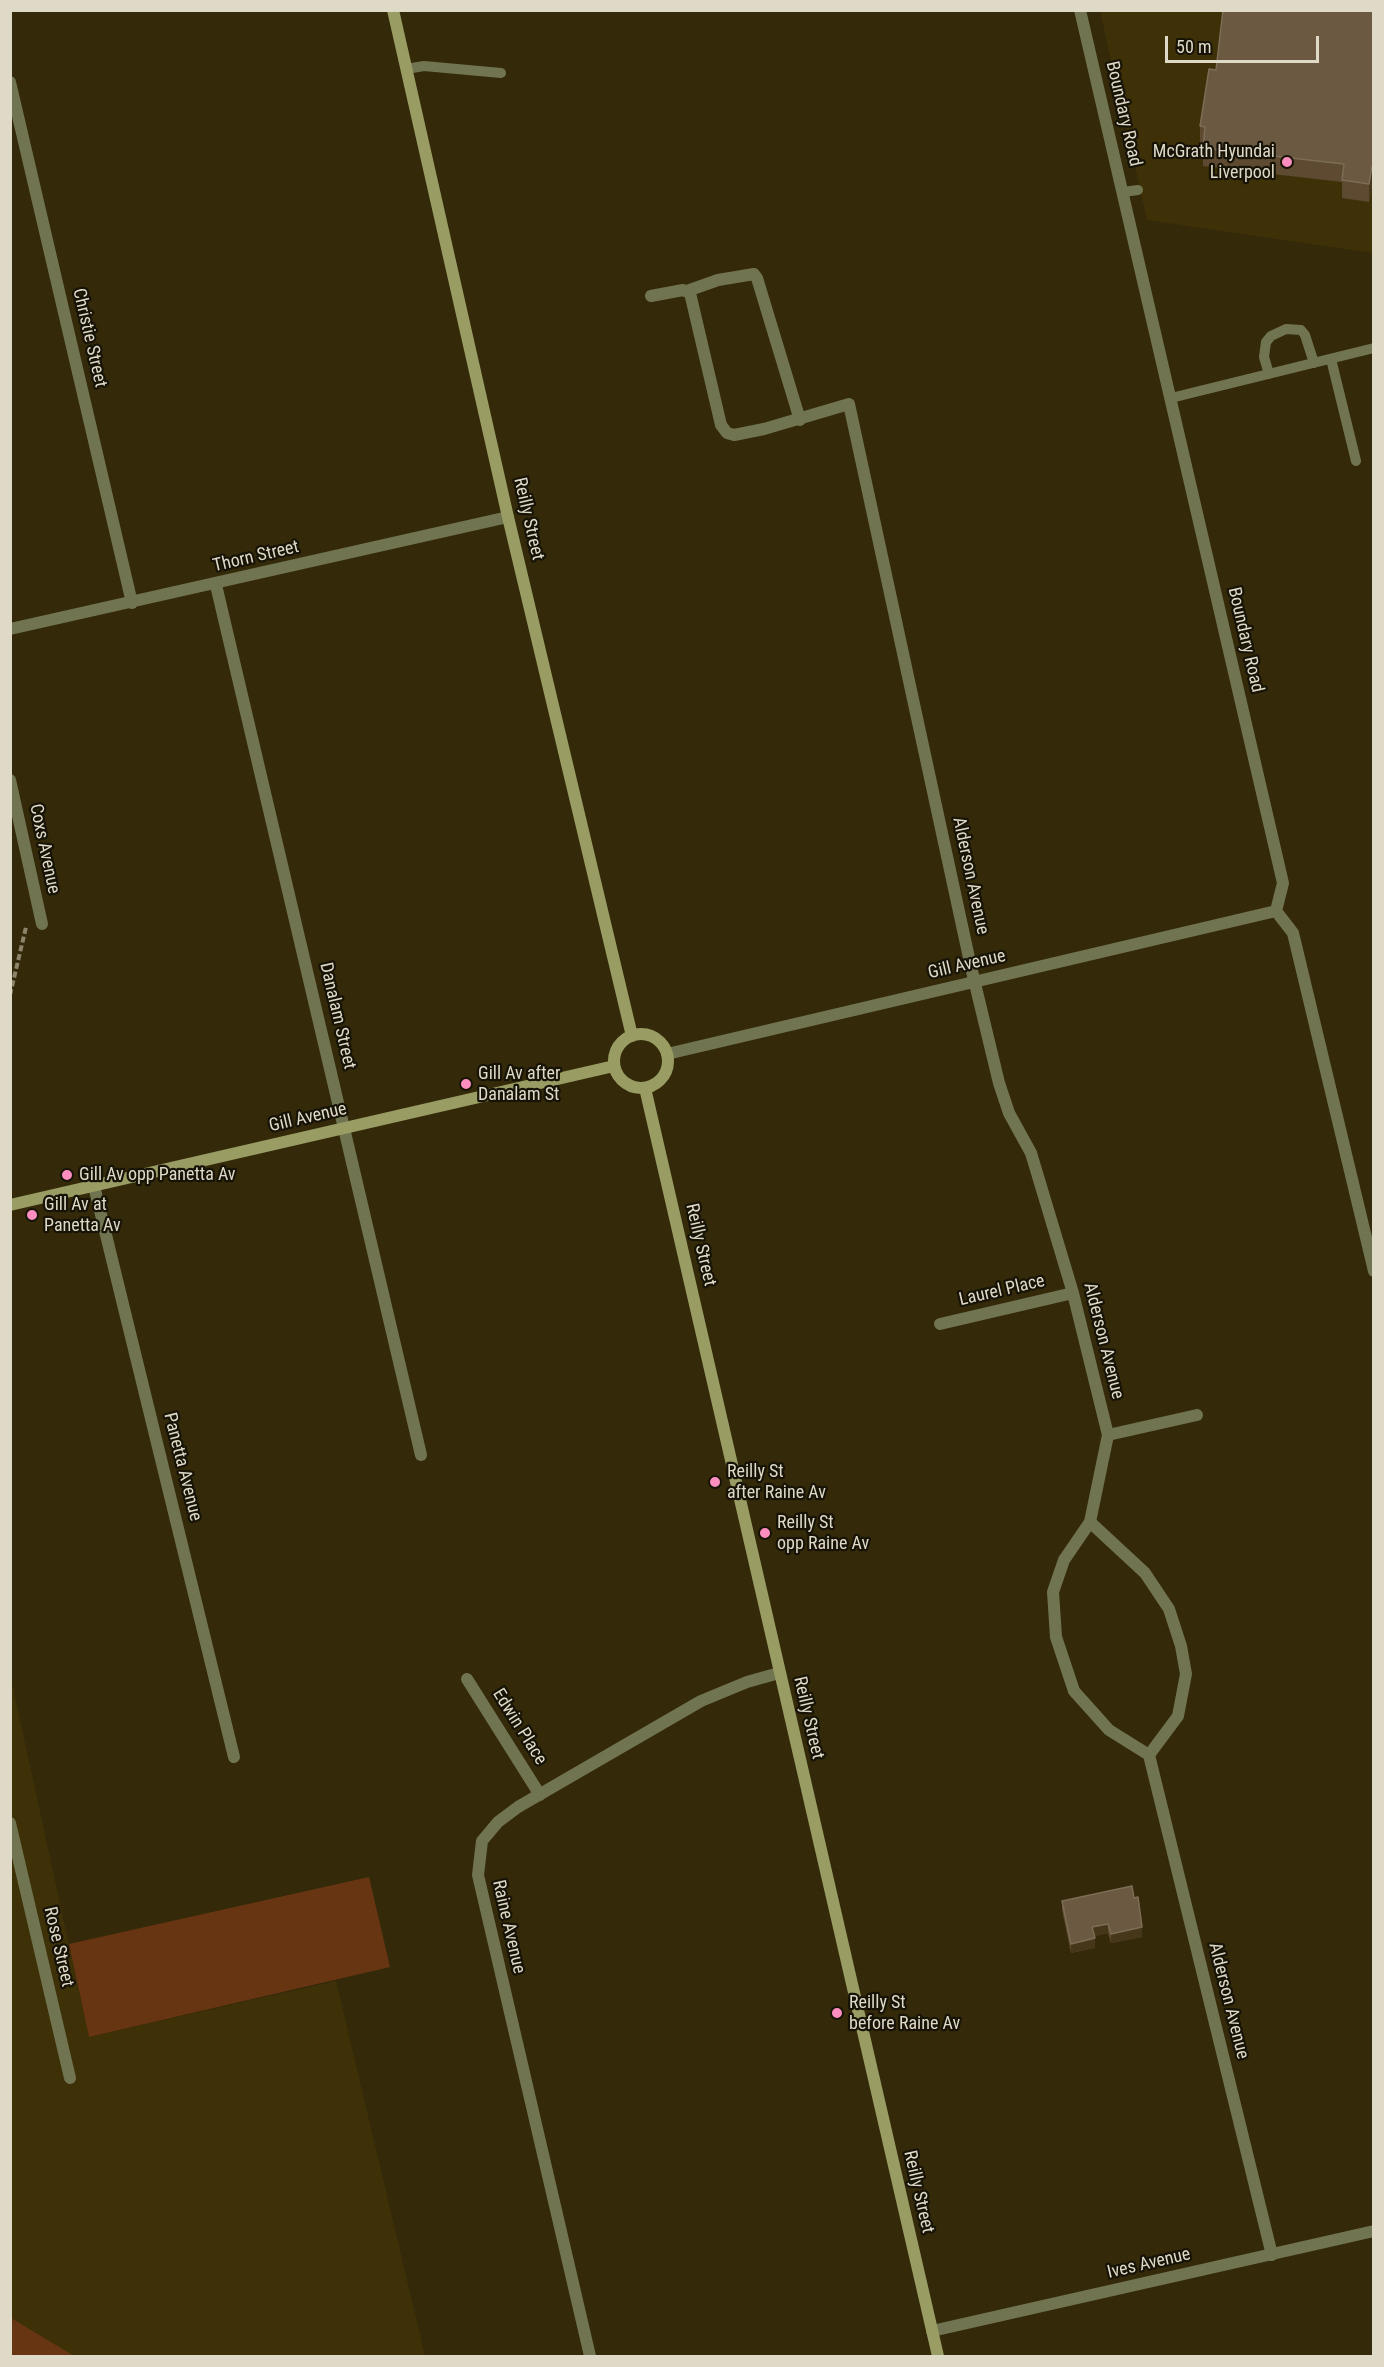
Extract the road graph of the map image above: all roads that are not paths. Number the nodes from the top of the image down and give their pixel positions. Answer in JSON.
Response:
{"nodes":[{"id":1,"x":393,"y":10,"type":"edge"},
{"id":2,"x":1080,"y":10,"type":"edge"},
{"id":3,"x":406,"y":69,"type":"junction"},
{"id":4,"x":501,"y":73,"type":"dead end"},
{"id":5,"x":10,"y":81,"type":"edge"},
{"id":6,"x":1138,"y":190,"type":"dead end"},
{"id":7,"x":1123,"y":192,"type":"junction"},
{"id":8,"x":687,"y":291,"type":"junction"},
{"id":9,"x":651,"y":296,"type":"dead end"},
{"id":10,"x":1374,"y":348,"type":"edge"},
{"id":11,"x":1331,"y":359,"type":"junction"},
{"id":12,"x":1314,"y":363,"type":"junction"},
{"id":13,"x":1269,"y":374,"type":"junction"},
{"id":14,"x":1171,"y":398,"type":"junction"},
{"id":15,"x":800,"y":420,"type":"junction"},
{"id":16,"x":1356,"y":461,"type":"dead end"},
{"id":17,"x":508,"y":517,"type":"junction"},
{"id":18,"x":216,"y":585,"type":"junction"},
{"id":19,"x":132,"y":603,"type":"junction"},
{"id":20,"x":10,"y":629,"type":"edge"},
{"id":21,"x":10,"y":780,"type":"edge"},
{"id":22,"x":1276,"y":911,"type":"junction"},
{"id":23,"x":42,"y":924,"type":"dead end"},
{"id":24,"x":974,"y":982,"type":"junction"},
{"id":25,"x":632,"y":1035,"type":"junction"},
{"id":26,"x":667,"y":1054,"type":"junction"},
{"id":27,"x":615,"y":1066,"type":"junction"},
{"id":28,"x":645,"y":1088,"type":"junction"},
{"id":29,"x":345,"y":1128,"type":"junction"},
{"id":30,"x":94,"y":1186,"type":"junction"},
{"id":31,"x":10,"y":1205,"type":"edge"},
{"id":32,"x":1374,"y":1271,"type":"edge"},
{"id":33,"x":1073,"y":1293,"type":"junction"},
{"id":34,"x":940,"y":1324,"type":"dead end"},
{"id":35,"x":1197,"y":1415,"type":"dead end"},
{"id":36,"x":1108,"y":1435,"type":"junction"},
{"id":37,"x":421,"y":1455,"type":"dead end"},
{"id":38,"x":1090,"y":1522,"type":"junction"},
{"id":39,"x":779,"y":1673,"type":"junction"},
{"id":40,"x":467,"y":1679,"type":"dead end"},
{"id":41,"x":1149,"y":1755,"type":"junction"},
{"id":42,"x":234,"y":1757,"type":"dead end"},
{"id":43,"x":540,"y":1795,"type":"junction"},
{"id":44,"x":10,"y":1823,"type":"edge"},
{"id":45,"x":70,"y":2078,"type":"dead end"},
{"id":46,"x":1374,"y":2231,"type":"edge"},
{"id":47,"x":1272,"y":2255,"type":"junction"},
{"id":48,"x":932,"y":2331,"type":"junction"},
{"id":49,"x":590,"y":2356,"type":"edge"},
{"id":50,"x":938,"y":2356,"type":"edge"}],
"edges":[{"from":1,"to":3,"type":"main road","name":"Reilly Street"},
{"from":2,"to":7,"type":"street","name":"Boundary Road"},
{"from":3,"to":4,"type":"lane"},
{"from":3,"to":17,"type":"main road","name":"Reilly Street"},
{"from":5,"to":19,"type":"street","name":"Christie Street"},
{"from":6,"to":7,"type":"lane"},
{"from":7,"to":14,"type":"street","name":"Boundary Road"},
{"from":8,"to":9,"type":"street"},
{"from":8,"to":15,"type":"street"},
{"from":8,"to":15,"type":"street"},
{"from":10,"to":11,"type":"lane"},
{"from":11,"to":12,"type":"lane"},
{"from":11,"to":16,"type":"lane"},
{"from":12,"to":13,"type":"lane"},
{"from":12,"to":13,"type":"lane"},
{"from":13,"to":14,"type":"lane"},
{"from":14,"to":22,"type":"street","name":"Boundary Road"},
{"from":15,"to":24,"type":"street","name":"Alderson Avenue"},
{"from":17,"to":18,"type":"street","name":"Thorn Street"},
{"from":17,"to":25,"type":"main road","name":"Reilly Street"},
{"from":18,"to":19,"type":"street","name":"Thorn Street"},
{"from":18,"to":29,"type":"street","name":"Danalam Street"},
{"from":19,"to":20,"type":"street","name":"Thorn Street"},
{"from":21,"to":23,"type":"street","name":"Coxs Avenue"},
{"from":22,"to":24,"type":"street","name":"Gill Avenue"},
{"from":22,"to":32,"type":"street"},
{"from":24,"to":26,"type":"street","name":"Gill Avenue"},
{"from":24,"to":33,"type":"street","name":"Alderson Avenue"},
{"from":25,"to":26,"type":"main road"},
{"from":25,"to":27,"type":"main road"},
{"from":26,"to":28,"type":"main road"},
{"from":27,"to":28,"type":"main road"},
{"from":27,"to":29,"type":"main road","name":"Gill Avenue"},
{"from":28,"to":39,"type":"main road","name":"Reilly Street"},
{"from":29,"to":30,"type":"main road","name":"Gill Avenue"},
{"from":29,"to":37,"type":"street","name":"Danalam Street"},
{"from":30,"to":31,"type":"main road","name":"Gill Avenue"},
{"from":30,"to":42,"type":"street","name":"Panetta Avenue"},
{"from":33,"to":34,"type":"street","name":"Laurel Place"},
{"from":33,"to":36,"type":"street","name":"Alderson Avenue"},
{"from":35,"to":36,"type":"street"},
{"from":36,"to":38,"type":"street","name":"Alderson Avenue"},
{"from":38,"to":41,"type":"street"},
{"from":38,"to":41,"type":"street","name":"Alderson Avenue"},
{"from":39,"to":43,"type":"street","name":"Raine Avenue"},
{"from":39,"to":48,"type":"main road","name":"Reilly Street"},
{"from":40,"to":43,"type":"street","name":"Edwin Place"},
{"from":41,"to":47,"type":"street","name":"Alderson Avenue"},
{"from":43,"to":49,"type":"street","name":"Raine Avenue"},
{"from":44,"to":45,"type":"street","name":"Rose Street"},
{"from":46,"to":47,"type":"street","name":"Ives Avenue"},
{"from":47,"to":48,"type":"street","name":"Ives Avenue"},
{"from":48,"to":50,"type":"main road","name":"Reilly Street"}]}
